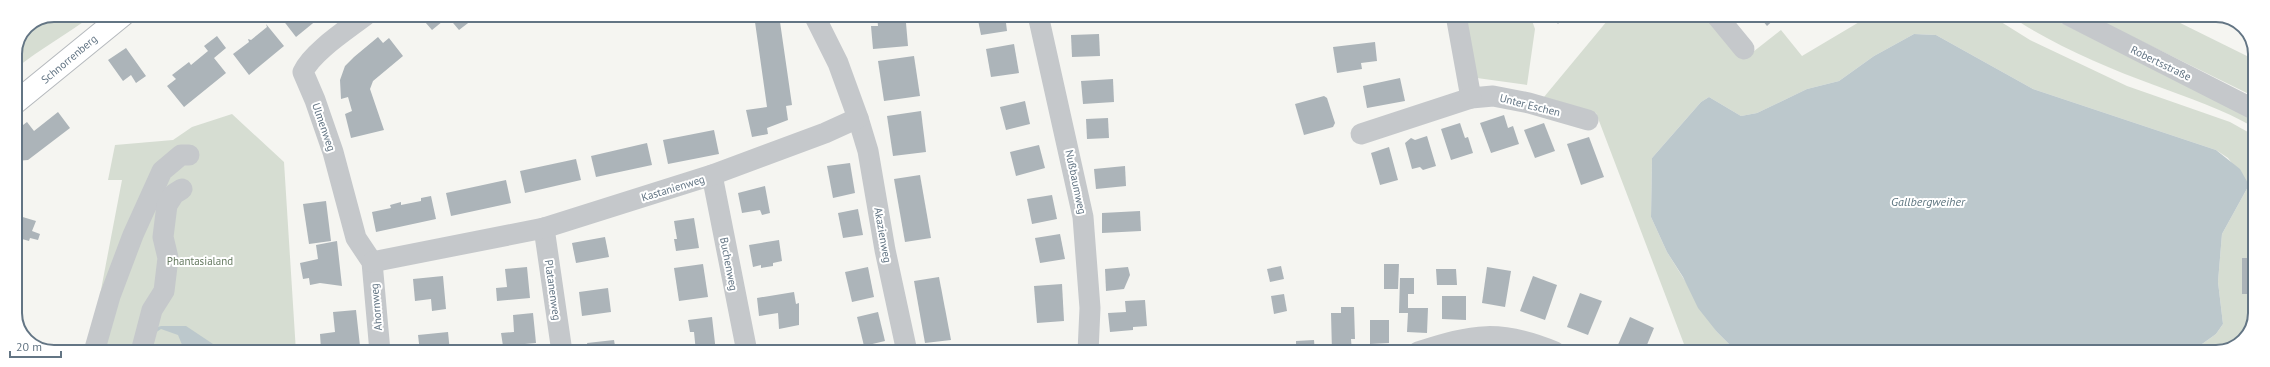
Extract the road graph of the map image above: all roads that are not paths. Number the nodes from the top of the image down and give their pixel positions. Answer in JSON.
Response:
{"nodes":[{"id":1,"x":114,"y":22,"type":"edge"},
{"id":2,"x":358,"y":22,"type":"edge"},
{"id":3,"x":818,"y":22,"type":"edge"},
{"id":4,"x":1040,"y":22,"type":"edge"},
{"id":5,"x":1457,"y":22,"type":"edge"},
{"id":6,"x":1722,"y":22,"type":"edge"},
{"id":7,"x":2082,"y":22,"type":"edge"},
{"id":8,"x":1744,"y":49,"type":"dead end"},
{"id":9,"x":22,"y":97,"type":"edge"},
{"id":10,"x":1471,"y":98,"type":"junction"},
{"id":11,"x":2248,"y":106,"type":"edge"},
{"id":12,"x":858,"y":118,"type":"junction"},
{"id":13,"x":1588,"y":120,"type":"dead end"},
{"id":14,"x":1361,"y":134,"type":"dead end"},
{"id":15,"x":189,"y":155,"type":"dead end"},
{"id":16,"x":712,"y":175,"type":"junction"},
{"id":17,"x":182,"y":189,"type":"dead end"},
{"id":18,"x":544,"y":228,"type":"junction"},
{"id":19,"x":372,"y":262,"type":"junction"},
{"id":20,"x":96,"y":345,"type":"edge"},
{"id":21,"x":143,"y":345,"type":"edge"},
{"id":22,"x":379,"y":345,"type":"edge"},
{"id":23,"x":561,"y":345,"type":"edge"},
{"id":24,"x":746,"y":345,"type":"edge"},
{"id":25,"x":905,"y":345,"type":"edge"},
{"id":26,"x":1088,"y":345,"type":"edge"},
{"id":27,"x":1442,"y":345,"type":"edge"},
{"id":28,"x":1536,"y":345,"type":"edge"}],
"edges":[{"from":1,"to":9,"type":"main road","name":"Schnorrenberg"},
{"from":2,"to":19,"type":"street","name":"Ulmenweg"},
{"from":3,"to":12,"type":"street"},
{"from":4,"to":26,"type":"street","name":"Nußbaumweg"},
{"from":5,"to":10,"type":"street"},
{"from":6,"to":8,"type":"street"},
{"from":7,"to":11,"type":"street","name":"Robertsstraße"},
{"from":10,"to":13,"type":"street","name":"Unter Eschen"},
{"from":10,"to":14,"type":"street","name":"Unter Eschen"},
{"from":12,"to":16,"type":"street","name":"Kastanienweg"},
{"from":12,"to":25,"type":"street","name":"Akazienweg"},
{"from":15,"to":20,"type":"street"},
{"from":16,"to":18,"type":"street","name":"Kastanienweg"},
{"from":16,"to":24,"type":"street","name":"Buchenweg"},
{"from":17,"to":21,"type":"street"},
{"from":18,"to":19,"type":"street","name":"Kastanienweg"},
{"from":18,"to":23,"type":"street","name":"Platanenweg"},
{"from":19,"to":22,"type":"street","name":"Ahornweg"},
{"from":27,"to":28,"type":"street"}]}
